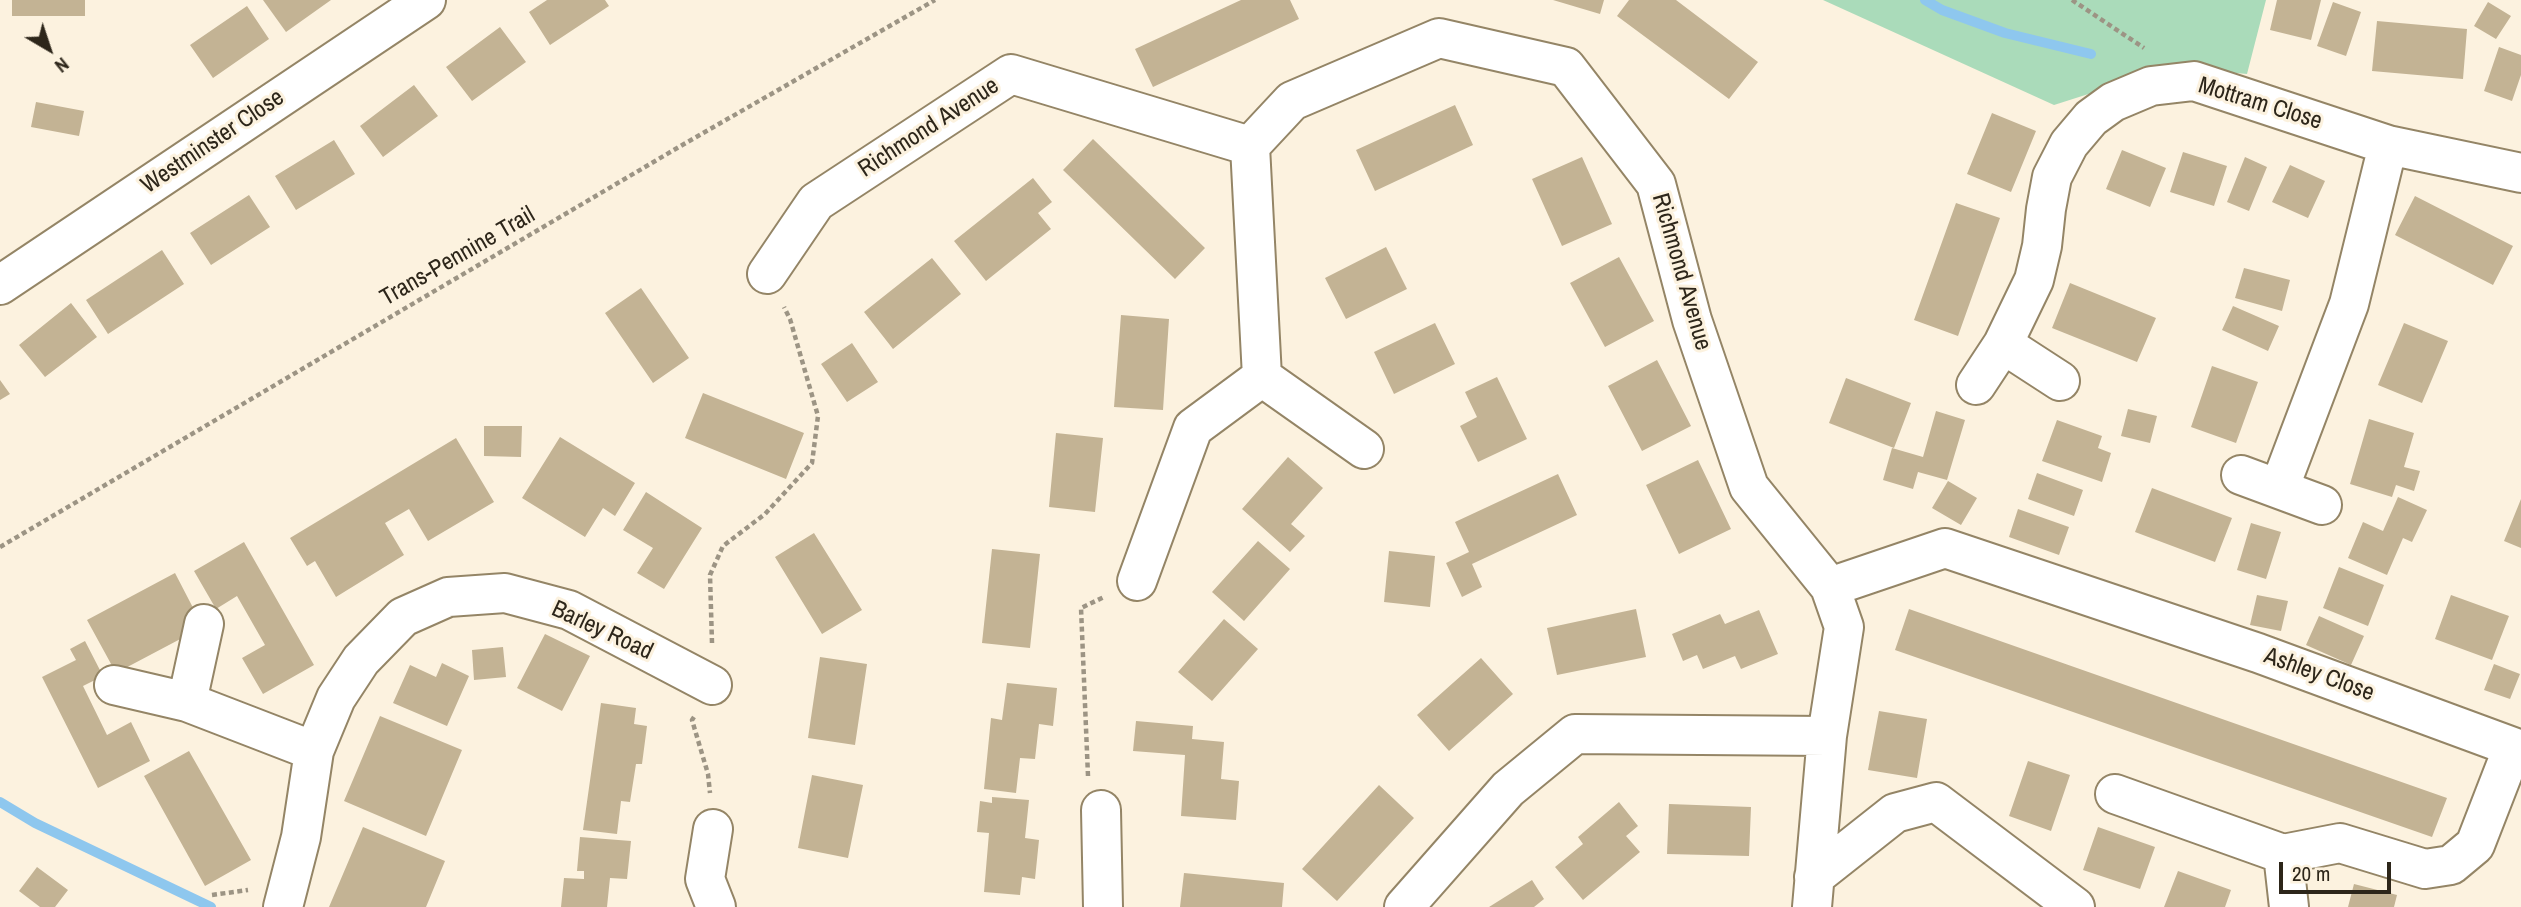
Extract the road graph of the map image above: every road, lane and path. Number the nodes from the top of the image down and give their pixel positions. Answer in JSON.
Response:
{"nodes":[{"id":1,"x":426,"y":0,"type":"edge"},
{"id":2,"x":935,"y":0,"type":"edge"},
{"id":3,"x":2072,"y":0,"type":"edge"},
{"id":4,"x":2194,"y":81,"type":"junction"},
{"id":5,"x":2388,"y":145,"type":"junction"},
{"id":6,"x":1250,"y":146,"type":"junction"},
{"id":7,"x":2521,"y":173,"type":"edge"},
{"id":8,"x":767,"y":274,"type":"joint"},
{"id":9,"x":0,"y":285,"type":"edge"},
{"id":10,"x":2003,"y":344,"type":"junction"},
{"id":11,"x":1262,"y":377,"type":"junction"},
{"id":12,"x":2060,"y":381,"type":"dead end"},
{"id":13,"x":1976,"y":385,"type":"dead end"},
{"id":14,"x":1364,"y":449,"type":"dead end"},
{"id":15,"x":2241,"y":475,"type":"dead end"},
{"id":16,"x":2279,"y":489,"type":"junction"},
{"id":17,"x":2322,"y":505,"type":"dead end"},
{"id":18,"x":0,"y":547,"type":"edge"},
{"id":19,"x":1137,"y":581,"type":"joint"},
{"id":20,"x":1830,"y":587,"type":"junction"},
{"id":21,"x":205,"y":624,"type":"dead end"},
{"id":22,"x":114,"y":685,"type":"dead end"},
{"id":23,"x":712,"y":685,"type":"junction"},
{"id":24,"x":187,"y":702,"type":"junction"},
{"id":25,"x":1827,"y":736,"type":"junction"},
{"id":26,"x":314,"y":751,"type":"junction"},
{"id":27,"x":2115,"y":794,"type":"dead end"},
{"id":28,"x":1101,"y":810,"type":"joint"},
{"id":29,"x":713,"y":829,"type":"joint"},
{"id":30,"x":2284,"y":855,"type":"junction"},
{"id":31,"x":1813,"y":892,"type":"edge"},
{"id":32,"x":283,"y":907,"type":"edge"},
{"id":33,"x":716,"y":907,"type":"edge"},
{"id":34,"x":1103,"y":907,"type":"edge"},
{"id":35,"x":1404,"y":907,"type":"edge"},
{"id":36,"x":2075,"y":907,"type":"edge"},
{"id":37,"x":2289,"y":907,"type":"edge"}],
"edges":[{"from":1,"to":9,"type":"street","name":"Westminster Close"},
{"from":2,"to":18,"type":"path","name":"Trans-Pennine Trail"},
{"from":3,"to":4,"type":"path"},
{"from":4,"to":5,"type":"street","name":"Mottram Close"},
{"from":4,"to":10,"type":"street","name":"Mottram Close"},
{"from":5,"to":7,"type":"street","name":"Mottram Close"},
{"from":5,"to":16,"type":"street"},
{"from":6,"to":8,"type":"street","name":"Richmond Avenue"},
{"from":6,"to":11,"type":"street"},
{"from":6,"to":20,"type":"street","name":"Richmond Avenue"},
{"from":8,"to":23,"type":"path"},
{"from":10,"to":12,"type":"street"},
{"from":10,"to":13,"type":"street","name":"Mottram Close"},
{"from":11,"to":14,"type":"street"},
{"from":11,"to":19,"type":"street"},
{"from":15,"to":16,"type":"street"},
{"from":16,"to":17,"type":"street"},
{"from":19,"to":28,"type":"path"},
{"from":20,"to":25,"type":"street","name":"Richmond Avenue"},
{"from":20,"to":30,"type":"street","name":"Ashley Close"},
{"from":21,"to":24,"type":"street"},
{"from":22,"to":24,"type":"street"},
{"from":23,"to":26,"type":"street","name":"Barley Road"},
{"from":23,"to":29,"type":"path"},
{"from":24,"to":26,"type":"street"},
{"from":25,"to":31,"type":"street","name":"Richmond Avenue"},
{"from":25,"to":35,"type":"street"},
{"from":26,"to":32,"type":"street","name":"Barley Road"},
{"from":27,"to":30,"type":"street"},
{"from":28,"to":34,"type":"street"},
{"from":29,"to":33,"type":"street"},
{"from":30,"to":37,"type":"street"},
{"from":31,"to":36,"type":"street"}]}
